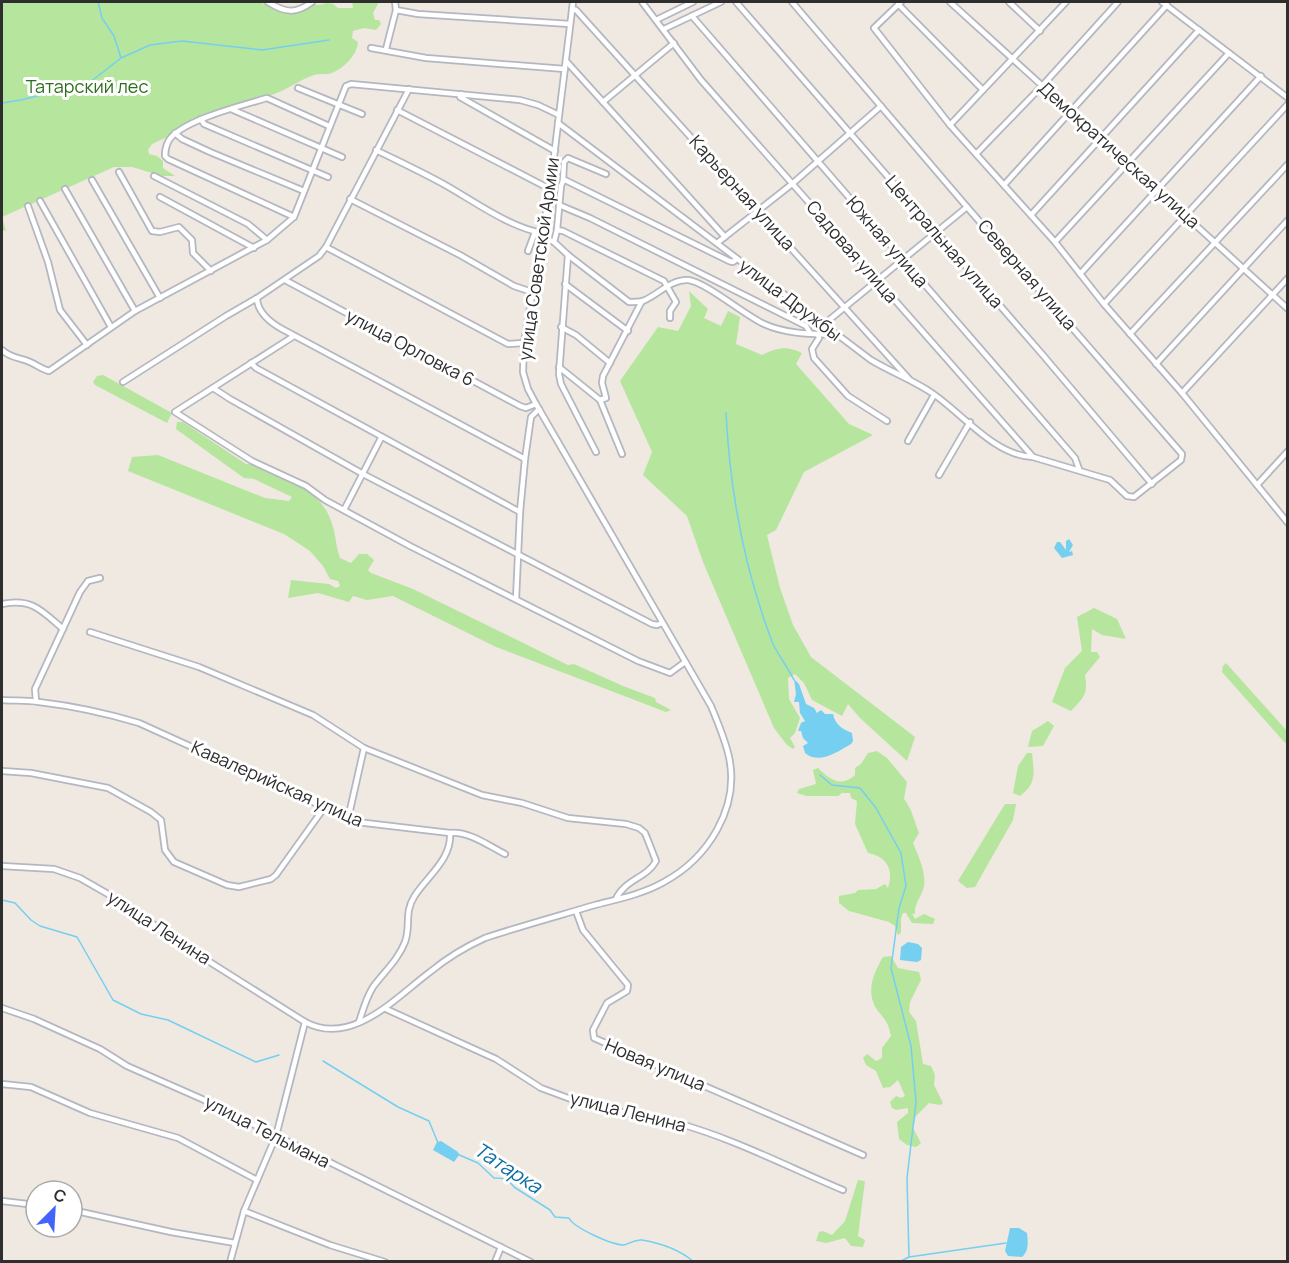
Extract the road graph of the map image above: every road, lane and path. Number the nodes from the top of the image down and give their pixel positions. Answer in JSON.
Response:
{"nodes":[{"id":1,"x":268,"y":2,"type":"edge"},
{"id":2,"x":282,"y":2,"type":"edge"},
{"id":3,"x":312,"y":2,"type":"edge"},
{"id":4,"x":395,"y":2,"type":"edge"},
{"id":5,"x":573,"y":2,"type":"edge"},
{"id":6,"x":642,"y":2,"type":"edge"},
{"id":7,"x":693,"y":2,"type":"edge"},
{"id":8,"x":721,"y":2,"type":"edge"},
{"id":9,"x":736,"y":2,"type":"edge"},
{"id":10,"x":792,"y":2,"type":"edge"},
{"id":11,"x":950,"y":2,"type":"edge"},
{"id":12,"x":1009,"y":2,"type":"edge"},
{"id":13,"x":1065,"y":2,"type":"edge"},
{"id":14,"x":1118,"y":2,"type":"edge"},
{"id":15,"x":900,"y":3,"type":"edge"},
{"id":16,"x":1165,"y":3,"type":"edge"},
{"id":17,"x":278,"y":8,"type":"junction"},
{"id":18,"x":572,"y":9,"type":"junction"},
{"id":19,"x":396,"y":10,"type":"junction"},
{"id":20,"x":692,"y":16,"type":"junction"},
{"id":21,"x":657,"y":20,"type":"junction"},
{"id":22,"x":570,"y":24,"type":"junction"},
{"id":23,"x":664,"y":29,"type":"junction"},
{"id":24,"x":1199,"y":30,"type":"junction"},
{"id":25,"x":1040,"y":31,"type":"junction"},
{"id":26,"x":674,"y":43,"type":"junction"},
{"id":27,"x":371,"y":48,"type":"dead end"},
{"id":28,"x":386,"y":50,"type":"junction"},
{"id":29,"x":1229,"y":53,"type":"junction"},
{"id":30,"x":1013,"y":59,"type":"junction"},
{"id":31,"x":566,"y":61,"type":"junction"},
{"id":32,"x":565,"y":69,"type":"junction"},
{"id":33,"x":635,"y":75,"type":"junction"},
{"id":34,"x":1261,"y":76,"type":"junction"},
{"id":35,"x":1042,"y":86,"type":"junction"},
{"id":36,"x":298,"y":88,"type":"dead end"},
{"id":37,"x":409,"y":89,"type":"junction"},
{"id":38,"x":983,"y":90,"type":"junction"},
{"id":39,"x":461,"y":94,"type":"junction"},
{"id":40,"x":1287,"y":98,"type":"edge"},
{"id":41,"x":603,"y":102,"type":"junction"},
{"id":42,"x":338,"y":104,"type":"junction"},
{"id":43,"x":1287,"y":104,"type":"edge"},
{"id":44,"x":881,"y":106,"type":"junction"},
{"id":45,"x":231,"y":109,"type":"junction"},
{"id":46,"x":397,"y":110,"type":"junction"},
{"id":47,"x":1071,"y":113,"type":"junction"},
{"id":48,"x":362,"y":114,"type":"dead end"},
{"id":49,"x":559,"y":116,"type":"junction"},
{"id":50,"x":201,"y":119,"type":"junction"},
{"id":51,"x":558,"y":123,"type":"junction"},
{"id":52,"x":950,"y":125,"type":"junction"},
{"id":53,"x":329,"y":126,"type":"junction"},
{"id":54,"x":175,"y":133,"type":"junction"},
{"id":55,"x":848,"y":133,"type":"junction"},
{"id":56,"x":1100,"y":139,"type":"junction"},
{"id":57,"x":321,"y":148,"type":"junction"},
{"id":58,"x":376,"y":150,"type":"junction"},
{"id":59,"x":555,"y":151,"type":"junction"},
{"id":60,"x":976,"y":154,"type":"junction"},
{"id":61,"x":342,"y":157,"type":"dead end"},
{"id":62,"x":818,"y":162,"type":"junction"},
{"id":63,"x":1126,"y":163,"type":"junction"},
{"id":64,"x":1287,"y":164,"type":"edge"},
{"id":65,"x":313,"y":170,"type":"junction"},
{"id":66,"x":119,"y":172,"type":"dead end"},
{"id":67,"x":606,"y":174,"type":"dead end"},
{"id":68,"x":154,"y":176,"type":"dead end"},
{"id":69,"x":328,"y":177,"type":"dead end"},
{"id":70,"x":92,"y":180,"type":"dead end"},
{"id":71,"x":563,"y":181,"type":"junction"},
{"id":72,"x":792,"y":184,"type":"junction"},
{"id":73,"x":1004,"y":185,"type":"junction"},
{"id":74,"x":65,"y":189,"type":"dead end"},
{"id":75,"x":550,"y":189,"type":"junction"},
{"id":76,"x":1156,"y":190,"type":"junction"},
{"id":77,"x":304,"y":191,"type":"junction"},
{"id":78,"x":160,"y":197,"type":"dead end"},
{"id":79,"x":350,"y":199,"type":"junction"},
{"id":80,"x":40,"y":201,"type":"dead end"},
{"id":81,"x":560,"y":205,"type":"junction"},
{"id":82,"x":28,"y":206,"type":"dead end"},
{"id":83,"x":967,"y":207,"type":"junction"},
{"id":84,"x":758,"y":211,"type":"junction"},
{"id":85,"x":1030,"y":215,"type":"junction"},
{"id":86,"x":1185,"y":216,"type":"junction"},
{"id":87,"x":294,"y":217,"type":"junction"},
{"id":88,"x":1287,"y":220,"type":"edge"},
{"id":89,"x":557,"y":230,"type":"junction"},
{"id":90,"x":535,"y":232,"type":"junction"},
{"id":91,"x":936,"y":234,"type":"junction"},
{"id":92,"x":542,"y":235,"type":"junction"},
{"id":93,"x":725,"y":237,"type":"junction"},
{"id":94,"x":267,"y":240,"type":"junction"},
{"id":95,"x":554,"y":242,"type":"junction"},
{"id":96,"x":1054,"y":242,"type":"junction"},
{"id":97,"x":1215,"y":242,"type":"junction"},
{"id":98,"x":717,"y":243,"type":"junction"},
{"id":99,"x":326,"y":247,"type":"junction"},
{"id":100,"x":254,"y":248,"type":"junction"},
{"id":101,"x":528,"y":251,"type":"dead end"},
{"id":102,"x":568,"y":255,"type":"junction"},
{"id":103,"x":737,"y":259,"type":"junction"},
{"id":104,"x":903,"y":260,"type":"junction"},
{"id":105,"x":1244,"y":268,"type":"junction"},
{"id":106,"x":211,"y":271,"type":"junction"},
{"id":107,"x":1080,"y":274,"type":"junction"},
{"id":108,"x":1287,"y":278,"type":"edge"},
{"id":109,"x":285,"y":280,"type":"junction"},
{"id":110,"x":877,"y":281,"type":"junction"},
{"id":111,"x":565,"y":284,"type":"junction"},
{"id":112,"x":666,"y":287,"type":"junction"},
{"id":113,"x":532,"y":292,"type":"junction"},
{"id":114,"x":1272,"y":295,"type":"junction"},
{"id":115,"x":160,"y":298,"type":"junction"},
{"id":116,"x":257,"y":298,"type":"junction"},
{"id":117,"x":642,"y":301,"type":"junction"},
{"id":118,"x":1104,"y":304,"type":"junction"},
{"id":119,"x":845,"y":307,"type":"junction"},
{"id":120,"x":1287,"y":309,"type":"edge"},
{"id":121,"x":135,"y":311,"type":"junction"},
{"id":122,"x":670,"y":318,"type":"dead end"},
{"id":123,"x":824,"y":325,"type":"junction"},
{"id":124,"x":111,"y":327,"type":"junction"},
{"id":125,"x":561,"y":327,"type":"junction"},
{"id":126,"x":628,"y":331,"type":"junction"},
{"id":127,"x":810,"y":333,"type":"junction"},
{"id":128,"x":818,"y":334,"type":"junction"},
{"id":129,"x":1130,"y":334,"type":"junction"},
{"id":130,"x":837,"y":335,"type":"junction"},
{"id":131,"x":294,"y":336,"type":"junction"},
{"id":132,"x":524,"y":343,"type":"junction"},
{"id":133,"x":87,"y":345,"type":"junction"},
{"id":134,"x":2,"y":350,"type":"edge"},
{"id":135,"x":251,"y":363,"type":"junction"},
{"id":136,"x":610,"y":363,"type":"junction"},
{"id":137,"x":1156,"y":364,"type":"junction"},
{"id":138,"x":559,"y":367,"type":"junction"},
{"id":139,"x":910,"y":380,"type":"junction"},
{"id":140,"x":123,"y":382,"type":"dead end"},
{"id":141,"x":213,"y":388,"type":"junction"},
{"id":142,"x":1182,"y":393,"type":"junction"},
{"id":143,"x":934,"y":395,"type":"junction"},
{"id":144,"x":600,"y":400,"type":"junction"},
{"id":145,"x":538,"y":407,"type":"junction"},
{"id":146,"x":526,"y":408,"type":"junction"},
{"id":147,"x":531,"y":417,"type":"junction"},
{"id":148,"x":887,"y":421,"type":"dead end"},
{"id":149,"x":970,"y":422,"type":"junction"},
{"id":150,"x":381,"y":438,"type":"junction"},
{"id":151,"x":908,"y":441,"type":"dead end"},
{"id":152,"x":1287,"y":451,"type":"edge"},
{"id":153,"x":596,"y":452,"type":"dead end"},
{"id":154,"x":622,"y":454,"type":"dead end"},
{"id":155,"x":1033,"y":457,"type":"junction"},
{"id":156,"x":525,"y":459,"type":"junction"},
{"id":157,"x":1079,"y":469,"type":"junction"},
{"id":158,"x":363,"y":474,"type":"junction"},
{"id":159,"x":939,"y":475,"type":"dead end"},
{"id":160,"x":1152,"y":484,"type":"junction"},
{"id":161,"x":1257,"y":485,"type":"junction"},
{"id":162,"x":344,"y":510,"type":"junction"},
{"id":163,"x":1287,"y":510,"type":"edge"},
{"id":164,"x":520,"y":512,"type":"junction"},
{"id":165,"x":1282,"y":516,"type":"junction"},
{"id":166,"x":1287,"y":523,"type":"edge"},
{"id":167,"x":517,"y":554,"type":"junction"},
{"id":168,"x":100,"y":578,"type":"dead end"},
{"id":169,"x":516,"y":599,"type":"junction"},
{"id":170,"x":2,"y":604,"type":"edge"},
{"id":171,"x":662,"y":623,"type":"junction"},
{"id":172,"x":63,"y":629,"type":"junction"},
{"id":173,"x":90,"y":632,"type":"dead end"},
{"id":174,"x":686,"y":662,"type":"junction"},
{"id":175,"x":2,"y":700,"type":"edge"},
{"id":176,"x":36,"y":701,"type":"junction"},
{"id":177,"x":364,"y":748,"type":"junction"},
{"id":178,"x":2,"y":771,"type":"edge"},
{"id":179,"x":324,"y":808,"type":"junction"},
{"id":180,"x":348,"y":819,"type":"junction"},
{"id":181,"x":450,"y":833,"type":"junction"},
{"id":182,"x":505,"y":854,"type":"dead end"},
{"id":183,"x":2,"y":866,"type":"edge"},
{"id":184,"x":616,"y":899,"type":"junction"},
{"id":185,"x":576,"y":911,"type":"junction"},
{"id":186,"x":2,"y":1008,"type":"edge"},
{"id":187,"x":386,"y":1009,"type":"junction"},
{"id":188,"x":305,"y":1022,"type":"junction"},
{"id":189,"x":358,"y":1022,"type":"junction"},
{"id":190,"x":2,"y":1084,"type":"edge"},
{"id":191,"x":276,"y":1136,"type":"junction"},
{"id":192,"x":863,"y":1155,"type":"dead end"},
{"id":193,"x":257,"y":1180,"type":"junction"},
{"id":194,"x":843,"y":1190,"type":"dead end"},
{"id":195,"x":2,"y":1201,"type":"edge"},
{"id":196,"x":24,"y":1204,"type":"edge"},
{"id":197,"x":244,"y":1211,"type":"junction"},
{"id":198,"x":84,"y":1213,"type":"edge"},
{"id":199,"x":235,"y":1243,"type":"junction"},
{"id":200,"x":501,"y":1247,"type":"junction"},
{"id":201,"x":230,"y":1262,"type":"edge"},
{"id":202,"x":385,"y":1262,"type":"edge"},
{"id":203,"x":495,"y":1262,"type":"edge"},
{"id":204,"x":531,"y":1262,"type":"edge"}],
"edges":[{"from":1,"to":17,"type":"street"},
{"from":2,"to":17,"type":"street"},
{"from":3,"to":17,"type":"street"},
{"from":4,"to":19,"type":"street"},
{"from":5,"to":18,"type":"street","name":"улица Советской Армии"},
{"from":6,"to":21,"type":"street","name":"Садовая улица"},
{"from":7,"to":21,"type":"street"},
{"from":8,"to":20,"type":"street"},
{"from":9,"to":55,"type":"street","name":"Центральная улица"},
{"from":10,"to":44,"type":"street","name":"Северная улица"},
{"from":11,"to":30,"type":"street","name":"Демократическая улица"},
{"from":12,"to":25,"type":"street"},
{"from":13,"to":25,"type":"street"},
{"from":14,"to":35,"type":"street"},
{"from":15,"to":38,"type":"street"},
{"from":15,"to":52,"type":"street"},
{"from":16,"to":24,"type":"street"},
{"from":16,"to":47,"type":"street"},
{"from":18,"to":22,"type":"street","name":"улица Советской Армии"},
{"from":18,"to":33,"type":"street","name":"Карьерная улица"},
{"from":19,"to":22,"type":"street"},
{"from":19,"to":28,"type":"street"},
{"from":20,"to":23,"type":"street"},
{"from":20,"to":62,"type":"street","name":"Южная улица"},
{"from":21,"to":23,"type":"street","name":"Садовая улица"},
{"from":22,"to":31,"type":"street","name":"улица Советской Армии"},
{"from":23,"to":26,"type":"street","name":"Садовая улица"},
{"from":24,"to":29,"type":"street"},
{"from":24,"to":56,"type":"street"},
{"from":25,"to":30,"type":"street"},
{"from":26,"to":33,"type":"street"},
{"from":26,"to":72,"type":"street","name":"Садовая улица"},
{"from":27,"to":28,"type":"street"},
{"from":28,"to":32,"type":"street"},
{"from":29,"to":34,"type":"street"},
{"from":29,"to":63,"type":"street"},
{"from":30,"to":35,"type":"street","name":"Демократическая улица"},
{"from":30,"to":38,"type":"street"},
{"from":31,"to":32,"type":"street","name":"улица Советской Армии"},
{"from":31,"to":41,"type":"street"},
{"from":32,"to":49,"type":"street","name":"улица Советской Армии"},
{"from":33,"to":41,"type":"street"},
{"from":33,"to":84,"type":"street","name":"Карьерная улица"},
{"from":34,"to":40,"type":"street"},
{"from":34,"to":76,"type":"street"},
{"from":35,"to":47,"type":"street","name":"Демократическая улица"},
{"from":35,"to":60,"type":"street"},
{"from":36,"to":42,"type":"street"},
{"from":37,"to":39,"type":"street"},
{"from":37,"to":42,"type":"street"},
{"from":37,"to":46,"type":"street"},
{"from":38,"to":52,"type":"street"},
{"from":39,"to":49,"type":"street"},
{"from":39,"to":59,"type":"street"},
{"from":41,"to":93,"type":"street"},
{"from":42,"to":48,"type":"street"},
{"from":42,"to":53,"type":"street"},
{"from":43,"to":86,"type":"street"},
{"from":44,"to":55,"type":"street"},
{"from":44,"to":83,"type":"street","name":"Северная улица"},
{"from":45,"to":50,"type":"street"},
{"from":45,"to":53,"type":"street"},
{"from":45,"to":57,"type":"street"},
{"from":46,"to":58,"type":"street"},
{"from":46,"to":75,"type":"street"},
{"from":47,"to":56,"type":"street","name":"Демократическая улица"},
{"from":47,"to":73,"type":"street"},
{"from":49,"to":51,"type":"street","name":"улица Советской Армии"},
{"from":50,"to":54,"type":"street"},
{"from":50,"to":65,"type":"street"},
{"from":51,"to":59,"type":"street","name":"улица Советской Армии"},
{"from":51,"to":98,"type":"street","name":"улица Дружбы"},
{"from":52,"to":60,"type":"street"},
{"from":53,"to":57,"type":"street"},
{"from":54,"to":77,"type":"street"},
{"from":54,"to":87,"type":"street"},
{"from":55,"to":62,"type":"street"},
{"from":55,"to":91,"type":"street","name":"Центральная улица"},
{"from":56,"to":63,"type":"street","name":"Демократическая улица"},
{"from":56,"to":85,"type":"street"},
{"from":57,"to":61,"type":"street"},
{"from":57,"to":65,"type":"street"},
{"from":58,"to":79,"type":"street"},
{"from":58,"to":90,"type":"street"},
{"from":59,"to":75,"type":"street","name":"улица Советской Армии"},
{"from":60,"to":73,"type":"street"},
{"from":62,"to":72,"type":"street"},
{"from":62,"to":104,"type":"street","name":"Южная улица"},
{"from":63,"to":76,"type":"street","name":"Демократическая улица"},
{"from":63,"to":96,"type":"street"},
{"from":64,"to":97,"type":"street"},
{"from":65,"to":69,"type":"street"},
{"from":65,"to":77,"type":"street"},
{"from":66,"to":106,"type":"street"},
{"from":67,"to":71,"type":"street"},
{"from":68,"to":94,"type":"street"},
{"from":70,"to":115,"type":"street"},
{"from":71,"to":81,"type":"street"},
{"from":71,"to":103,"type":"street"},
{"from":72,"to":84,"type":"street"},
{"from":72,"to":110,"type":"street","name":"Садовая улица"},
{"from":73,"to":85,"type":"street"},
{"from":74,"to":121,"type":"street"},
{"from":75,"to":92,"type":"street","name":"улица Советской Армии"},
{"from":76,"to":86,"type":"street","name":"Демократическая улица"},
{"from":76,"to":107,"type":"street"},
{"from":77,"to":87,"type":"street"},
{"from":78,"to":100,"type":"street"},
{"from":79,"to":99,"type":"street"},
{"from":79,"to":113,"type":"street"},
{"from":80,"to":124,"type":"street"},
{"from":81,"to":89,"type":"street"},
{"from":81,"to":127,"type":"street"},
{"from":82,"to":133,"type":"street"},
{"from":83,"to":91,"type":"street"},
{"from":83,"to":160,"type":"street","name":"Северная улица"},
{"from":84,"to":93,"type":"street"},
{"from":84,"to":119,"type":"street","name":"Карьерная улица"},
{"from":85,"to":96,"type":"street"},
{"from":86,"to":97,"type":"street","name":"Демократическая улица"},
{"from":86,"to":118,"type":"street"},
{"from":87,"to":94,"type":"street"},
{"from":88,"to":105,"type":"street"},
{"from":89,"to":95,"type":"street"},
{"from":89,"to":112,"type":"street"},
{"from":90,"to":92,"type":"street"},
{"from":90,"to":101,"type":"street"},
{"from":91,"to":104,"type":"street"},
{"from":91,"to":160,"type":"street","name":"Центральная улица"},
{"from":92,"to":95,"type":"street"},
{"from":92,"to":113,"type":"street","name":"улица Советской Армии"},
{"from":93,"to":98,"type":"street"},
{"from":94,"to":100,"type":"street"},
{"from":95,"to":102,"type":"street"},
{"from":96,"to":107,"type":"street"},
{"from":97,"to":105,"type":"street","name":"Демократическая улица"},
{"from":97,"to":129,"type":"street"},
{"from":98,"to":103,"type":"street","name":"улица Дружбы"},
{"from":99,"to":109,"type":"street"},
{"from":99,"to":132,"type":"street"},
{"from":100,"to":106,"type":"street"},
{"from":102,"to":111,"type":"street"},
{"from":102,"to":117,"type":"street"},
{"from":103,"to":123,"type":"street","name":"улица Дружбы"},
{"from":104,"to":110,"type":"street"},
{"from":104,"to":157,"type":"street","name":"Южная улица"},
{"from":105,"to":114,"type":"street","name":"Демократическая улица"},
{"from":105,"to":137,"type":"street"},
{"from":106,"to":115,"type":"street"},
{"from":107,"to":118,"type":"street"},
{"from":108,"to":114,"type":"street"},
{"from":109,"to":116,"type":"street"},
{"from":109,"to":146,"type":"street","name":"улица Орловка 6"},
{"from":110,"to":119,"type":"street"},
{"from":110,"to":155,"type":"street","name":"Садовая улица"},
{"from":111,"to":125,"type":"street"},
{"from":111,"to":126,"type":"street"},
{"from":112,"to":117,"type":"street"},
{"from":112,"to":122,"type":"street"},
{"from":112,"to":127,"type":"street"},
{"from":113,"to":132,"type":"street","name":"улица Советской Армии"},
{"from":114,"to":120,"type":"street","name":"Демократическая улица"},
{"from":114,"to":142,"type":"street"},
{"from":115,"to":121,"type":"street"},
{"from":116,"to":131,"type":"street"},
{"from":116,"to":140,"type":"street"},
{"from":117,"to":126,"type":"street"},
{"from":118,"to":129,"type":"street"},
{"from":119,"to":123,"type":"street"},
{"from":119,"to":139,"type":"street","name":"Карьерная улица"},
{"from":121,"to":124,"type":"street"},
{"from":123,"to":130,"type":"street","name":"улица Дружбы"},
{"from":124,"to":133,"type":"street"},
{"from":125,"to":136,"type":"street"},
{"from":125,"to":138,"type":"street"},
{"from":126,"to":136,"type":"street"},
{"from":127,"to":128,"type":"street"},
{"from":128,"to":130,"type":"street"},
{"from":128,"to":148,"type":"street"},
{"from":129,"to":137,"type":"street"},
{"from":130,"to":139,"type":"street","name":"улица Дружбы"},
{"from":131,"to":135,"type":"street"},
{"from":131,"to":156,"type":"street"},
{"from":132,"to":145,"type":"street","name":"улица Советской Армии"},
{"from":133,"to":134,"type":"street"},
{"from":135,"to":141,"type":"street"},
{"from":135,"to":150,"type":"street"},
{"from":136,"to":144,"type":"street"},
{"from":137,"to":142,"type":"street"},
{"from":138,"to":144,"type":"street"},
{"from":138,"to":153,"type":"street"},
{"from":139,"to":143,"type":"street","name":"улица Дружбы"},
{"from":141,"to":158,"type":"street"},
{"from":141,"to":162,"type":"street"},
{"from":142,"to":161,"type":"street"},
{"from":143,"to":149,"type":"street","name":"улица Дружбы"},
{"from":143,"to":151,"type":"street"},
{"from":144,"to":154,"type":"street"},
{"from":145,"to":146,"type":"street"},
{"from":145,"to":147,"type":"street"},
{"from":145,"to":171,"type":"street","name":"улица Советской Армии"},
{"from":146,"to":147,"type":"street"},
{"from":147,"to":156,"type":"street"},
{"from":149,"to":155,"type":"street","name":"улица Дружбы"},
{"from":149,"to":159,"type":"street"},
{"from":150,"to":158,"type":"street"},
{"from":150,"to":164,"type":"street"},
{"from":152,"to":161,"type":"street"},
{"from":155,"to":157,"type":"street"},
{"from":156,"to":164,"type":"street"},
{"from":157,"to":160,"type":"street","name":"Северная улица"},
{"from":158,"to":162,"type":"street"},
{"from":158,"to":167,"type":"street"},
{"from":161,"to":165,"type":"street"},
{"from":162,"to":169,"type":"street"},
{"from":163,"to":165,"type":"street"},
{"from":164,"to":167,"type":"street"},
{"from":165,"to":166,"type":"street"},
{"from":167,"to":169,"type":"street"},
{"from":167,"to":171,"type":"street"},
{"from":168,"to":172,"type":"street"},
{"from":169,"to":174,"type":"street"},
{"from":170,"to":172,"type":"street"},
{"from":171,"to":174,"type":"street","name":"улица Советской Армии"},
{"from":172,"to":176,"type":"street"},
{"from":173,"to":177,"type":"street"},
{"from":174,"to":184,"type":"street","name":"улица Советской Армии"},
{"from":175,"to":176,"type":"street","name":"Кавалерийская улица"},
{"from":176,"to":179,"type":"street","name":"Кавалерийская улица"},
{"from":177,"to":180,"type":"street"},
{"from":177,"to":184,"type":"street"},
{"from":178,"to":179,"type":"street"},
{"from":179,"to":180,"type":"street","name":"Кавалерийская улица"},
{"from":180,"to":181,"type":"street","name":"Кавалерийская улица"},
{"from":181,"to":182,"type":"street","name":"Кавалерийская улица"},
{"from":181,"to":189,"type":"street"},
{"from":183,"to":188,"type":"street","name":"улица Ленина"},
{"from":184,"to":185,"type":"street","name":"улица Советской Армии"},
{"from":185,"to":187,"type":"street","name":"улица Советской Армии"},
{"from":185,"to":192,"type":"street","name":"Новая улица"},
{"from":186,"to":191,"type":"street","name":"улица Тельмана"},
{"from":187,"to":189,"type":"street","name":"улица Советской Армии"},
{"from":187,"to":194,"type":"street","name":"улица Ленина"},
{"from":188,"to":189,"type":"street","name":"улица Советской Армии"},
{"from":188,"to":191,"type":"street"},
{"from":190,"to":193,"type":"street"},
{"from":191,"to":193,"type":"street"},
{"from":191,"to":200,"type":"street","name":"улица Тельмана"},
{"from":193,"to":197,"type":"street"},
{"from":195,"to":196,"type":"street"},
{"from":197,"to":199,"type":"street"},
{"from":197,"to":202,"type":"street"},
{"from":198,"to":199,"type":"street"},
{"from":199,"to":201,"type":"street"},
{"from":200,"to":203,"type":"street"},
{"from":200,"to":204,"type":"street","name":"улица Тельмана"}]}
